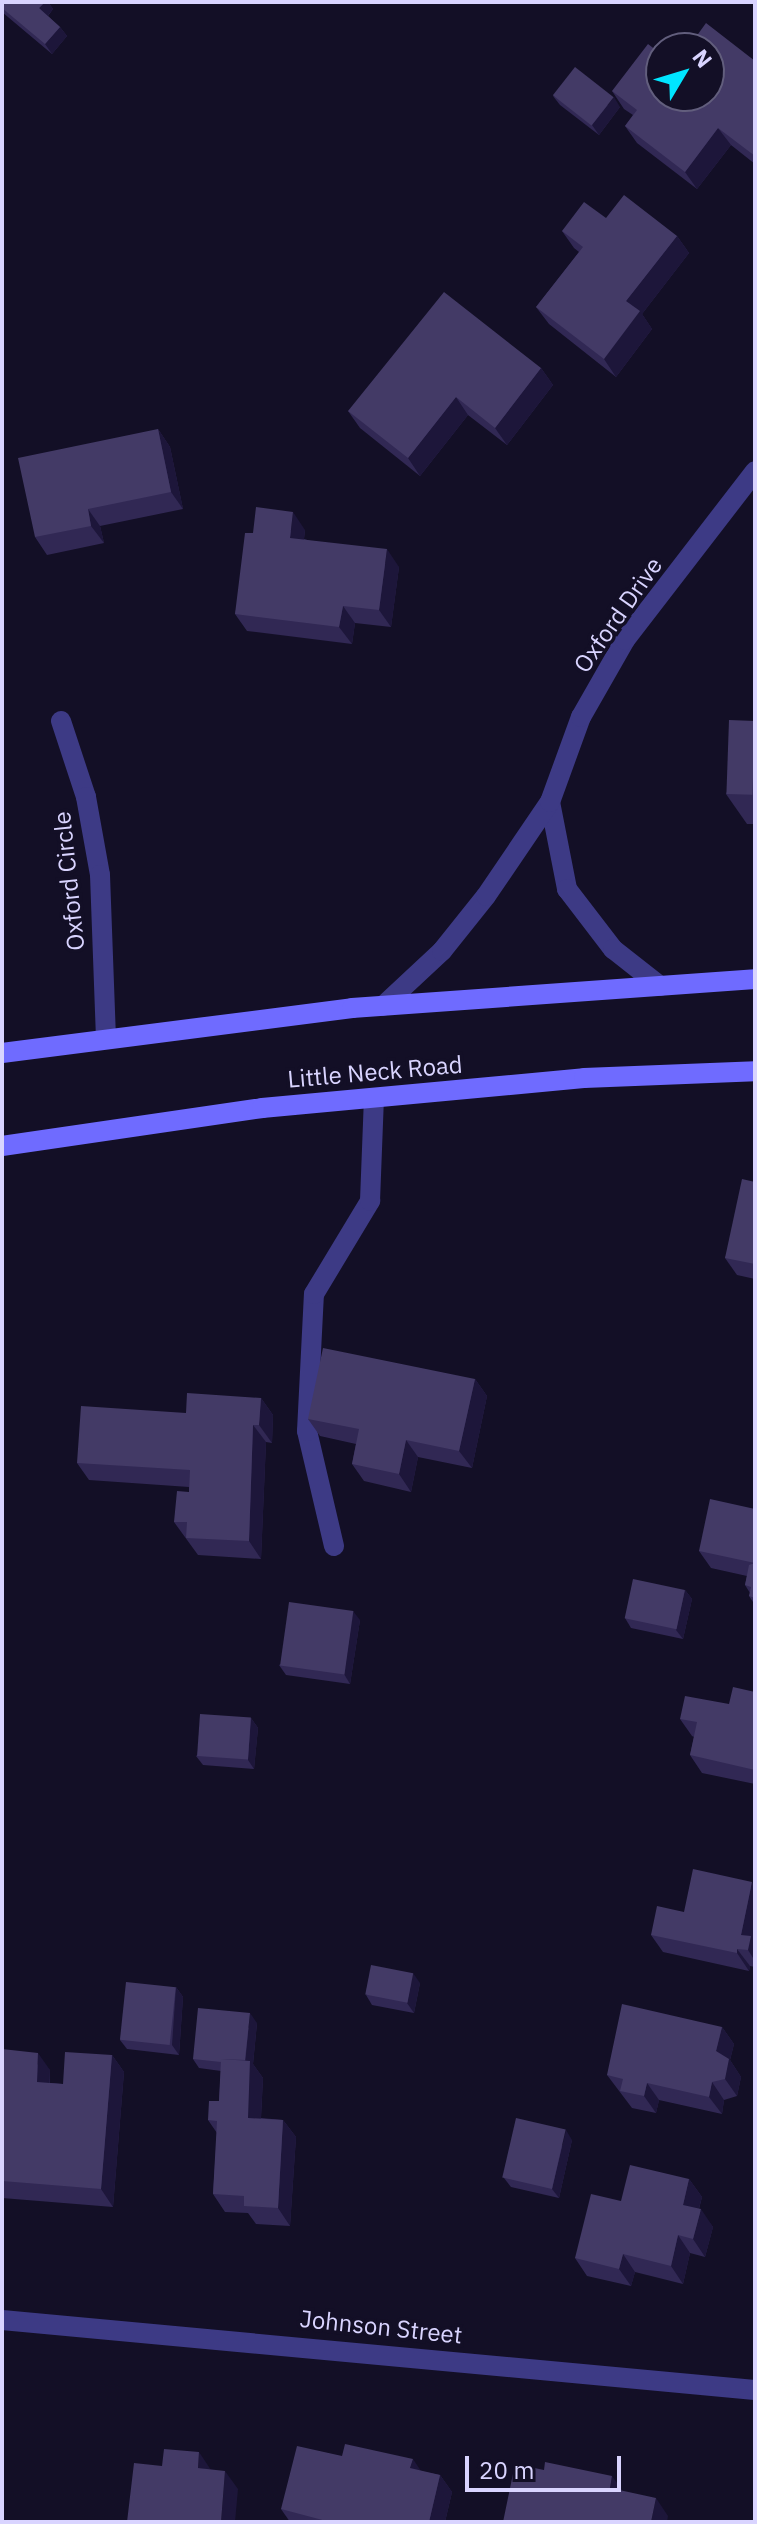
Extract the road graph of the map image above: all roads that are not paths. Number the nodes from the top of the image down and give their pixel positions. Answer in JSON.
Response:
{"nodes":[{"id":1,"x":755,"y":471,"type":"edge"},
{"id":2,"x":61,"y":721,"type":"dead end"},
{"id":3,"x":550,"y":802,"type":"junction"},
{"id":4,"x":755,"y":979,"type":"edge"},
{"id":5,"x":660,"y":986,"type":"junction"},
{"id":6,"x":383,"y":1006,"type":"junction"},
{"id":7,"x":106,"y":1039,"type":"junction"},
{"id":8,"x":2,"y":1053,"type":"edge"},
{"id":9,"x":755,"y":1071,"type":"edge"},
{"id":10,"x":374,"y":1098,"type":"junction"},
{"id":11,"x":2,"y":1146,"type":"edge"},
{"id":12,"x":334,"y":1546,"type":"dead end"},
{"id":13,"x":2,"y":2320,"type":"edge"},
{"id":14,"x":755,"y":2390,"type":"edge"}],
"edges":[{"from":1,"to":3,"type":"street","name":"Oxford Drive"},
{"from":2,"to":7,"type":"street","name":"Oxford Circle"},
{"from":3,"to":5,"type":"street"},
{"from":3,"to":6,"type":"street","name":"Oxford Drive"},
{"from":4,"to":5,"type":"street"},
{"from":5,"to":6,"type":"street"},
{"from":6,"to":7,"type":"street"},
{"from":7,"to":8,"type":"street"},
{"from":9,"to":10,"type":"street","name":"Little Neck Road"},
{"from":10,"to":11,"type":"street","name":"Little Neck Road"},
{"from":10,"to":12,"type":"street"},
{"from":13,"to":14,"type":"street","name":"Johnson Street"}]}
